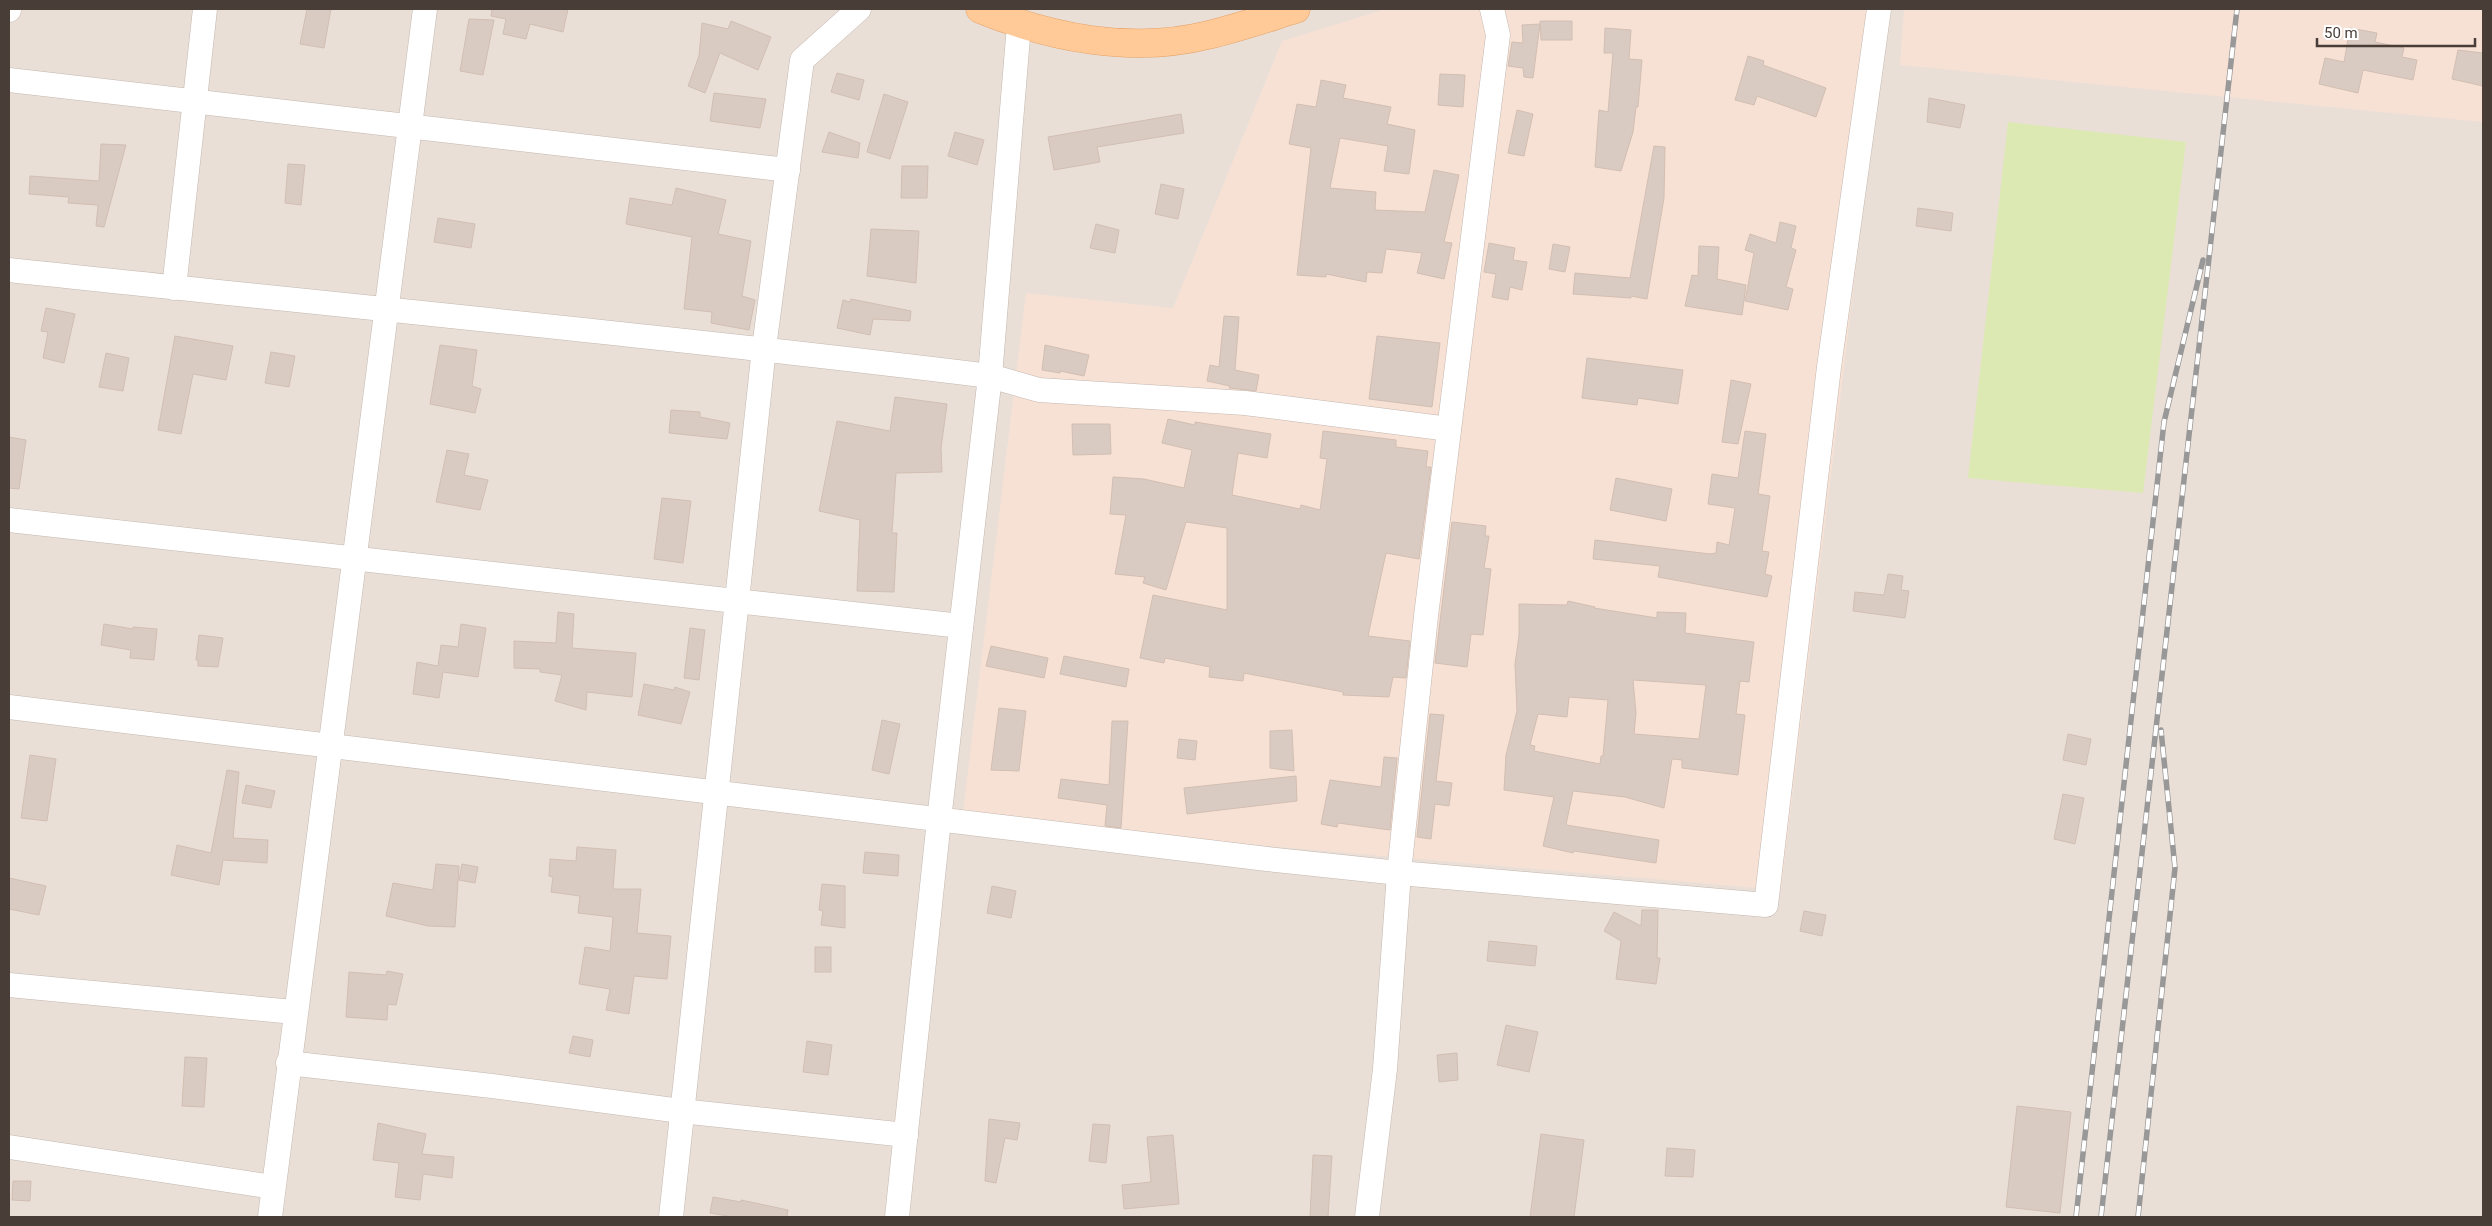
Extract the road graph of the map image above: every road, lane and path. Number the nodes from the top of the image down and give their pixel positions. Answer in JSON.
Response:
{"nodes":[{"id":1,"x":206,"y":9,"type":"edge"},
{"id":2,"x":425,"y":9,"type":"edge"},
{"id":3,"x":859,"y":9,"type":"edge"},
{"id":4,"x":980,"y":9,"type":"edge"},
{"id":5,"x":1292,"y":9,"type":"edge"},
{"id":6,"x":1492,"y":9,"type":"edge"},
{"id":7,"x":1879,"y":9,"type":"edge"},
{"id":8,"x":1019,"y":25,"type":"junction"},
{"id":9,"x":9,"y":80,"type":"edge"},
{"id":10,"x":194,"y":101,"type":"junction"},
{"id":11,"x":409,"y":125,"type":"junction"},
{"id":12,"x":788,"y":170,"type":"junction"},
{"id":13,"x":9,"y":270,"type":"edge"},
{"id":14,"x":174,"y":288,"type":"junction"},
{"id":15,"x":387,"y":311,"type":"junction"},
{"id":16,"x":764,"y":348,"type":"junction"},
{"id":17,"x":990,"y":376,"type":"junction"},
{"id":18,"x":1449,"y":428,"type":"junction"},
{"id":19,"x":9,"y":520,"type":"edge"},
{"id":20,"x":354,"y":559,"type":"junction"},
{"id":21,"x":738,"y":600,"type":"junction"},
{"id":22,"x":961,"y":626,"type":"junction"},
{"id":23,"x":9,"y":707,"type":"edge"},
{"id":24,"x":330,"y":744,"type":"junction"},
{"id":25,"x":718,"y":791,"type":"junction"},
{"id":26,"x":939,"y":820,"type":"junction"},
{"id":27,"x":1399,"y":873,"type":"junction"},
{"id":28,"x":9,"y":985,"type":"edge"},
{"id":29,"x":294,"y":1012,"type":"junction"},
{"id":30,"x":288,"y":1063,"type":"junction"},
{"id":31,"x":681,"y":1112,"type":"junction"},
{"id":32,"x":906,"y":1135,"type":"junction"},
{"id":33,"x":9,"y":1147,"type":"edge"},
{"id":34,"x":273,"y":1187,"type":"junction"},
{"id":35,"x":270,"y":1217,"type":"edge"},
{"id":36,"x":671,"y":1217,"type":"edge"},
{"id":37,"x":897,"y":1217,"type":"edge"},
{"id":38,"x":1367,"y":1217,"type":"edge"}],
"edges":[{"from":1,"to":10,"type":"street"},
{"from":2,"to":11,"type":"street"},
{"from":3,"to":12,"type":"street"},
{"from":4,"to":8,"type":"main road"},
{"from":5,"to":8,"type":"main road"},
{"from":6,"to":18,"type":"street"},
{"from":7,"to":27,"type":"street"},
{"from":8,"to":17,"type":"street"},
{"from":9,"to":10,"type":"street"},
{"from":10,"to":11,"type":"street"},
{"from":10,"to":14,"type":"street"},
{"from":11,"to":12,"type":"street"},
{"from":11,"to":15,"type":"street"},
{"from":12,"to":16,"type":"street"},
{"from":13,"to":14,"type":"street"},
{"from":14,"to":15,"type":"street"},
{"from":15,"to":16,"type":"street"},
{"from":15,"to":20,"type":"street"},
{"from":16,"to":17,"type":"street"},
{"from":16,"to":21,"type":"street"},
{"from":17,"to":18,"type":"street"},
{"from":17,"to":22,"type":"street"},
{"from":18,"to":27,"type":"street"},
{"from":19,"to":20,"type":"street"},
{"from":20,"to":21,"type":"street"},
{"from":20,"to":24,"type":"street"},
{"from":21,"to":22,"type":"street"},
{"from":21,"to":25,"type":"street"},
{"from":22,"to":26,"type":"street"},
{"from":23,"to":24,"type":"street"},
{"from":24,"to":25,"type":"street"},
{"from":24,"to":29,"type":"street"},
{"from":25,"to":26,"type":"street"},
{"from":25,"to":31,"type":"street"},
{"from":26,"to":27,"type":"street"},
{"from":26,"to":32,"type":"street"},
{"from":27,"to":38,"type":"street"},
{"from":28,"to":29,"type":"street"},
{"from":29,"to":30,"type":"street"},
{"from":30,"to":31,"type":"street"},
{"from":30,"to":34,"type":"street"},
{"from":31,"to":32,"type":"street"},
{"from":31,"to":36,"type":"street"},
{"from":32,"to":37,"type":"street"},
{"from":33,"to":34,"type":"street"},
{"from":34,"to":35,"type":"street"}]}
